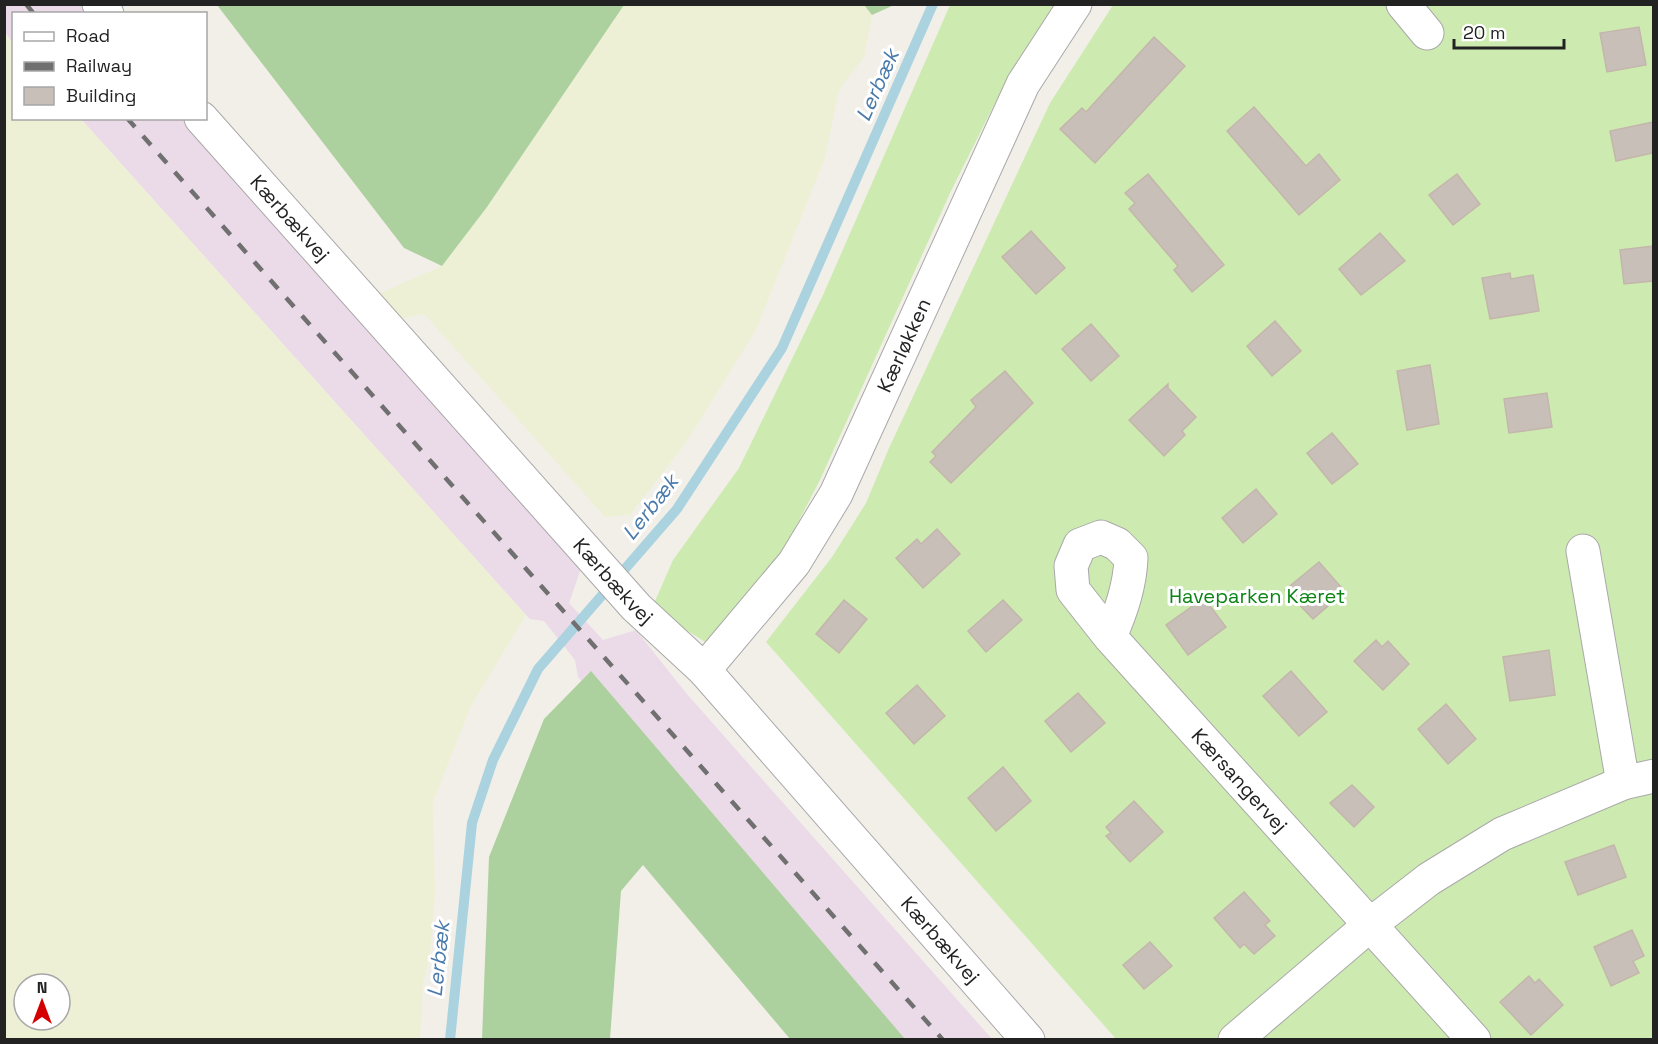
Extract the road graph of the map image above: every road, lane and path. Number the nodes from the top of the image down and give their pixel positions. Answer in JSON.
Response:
{"nodes":[{"id":1,"x":1075,"y":4,"type":"edge"},
{"id":2,"x":1403,"y":4,"type":"edge"},
{"id":3,"x":1427,"y":33,"type":"dead end"},
{"id":4,"x":203,"y":120,"type":"edge"},
{"id":5,"x":1584,"y":551,"type":"dead end"},
{"id":6,"x":1110,"y":637,"type":"dead end"},
{"id":7,"x":704,"y":670,"type":"junction"},
{"id":8,"x":1638,"y":780,"type":"edge"},
{"id":9,"x":1371,"y":924,"type":"junction"},
{"id":10,"x":1028,"y":1040,"type":"edge"},
{"id":11,"x":1235,"y":1040,"type":"edge"},
{"id":12,"x":1474,"y":1040,"type":"edge"}],
"edges":[{"from":1,"to":7,"type":"street","name":"Kærløkken"},
{"from":2,"to":3,"type":"street"},
{"from":4,"to":7,"type":"street","name":"Kærbækvej"},
{"from":5,"to":8,"type":"street"},
{"from":6,"to":9,"type":"street","name":"Kærsangervej"},
{"from":7,"to":10,"type":"street","name":"Kærbækvej"},
{"from":8,"to":9,"type":"street"},
{"from":9,"to":11,"type":"street"},
{"from":9,"to":12,"type":"street","name":"Kærsangervej"}]}
